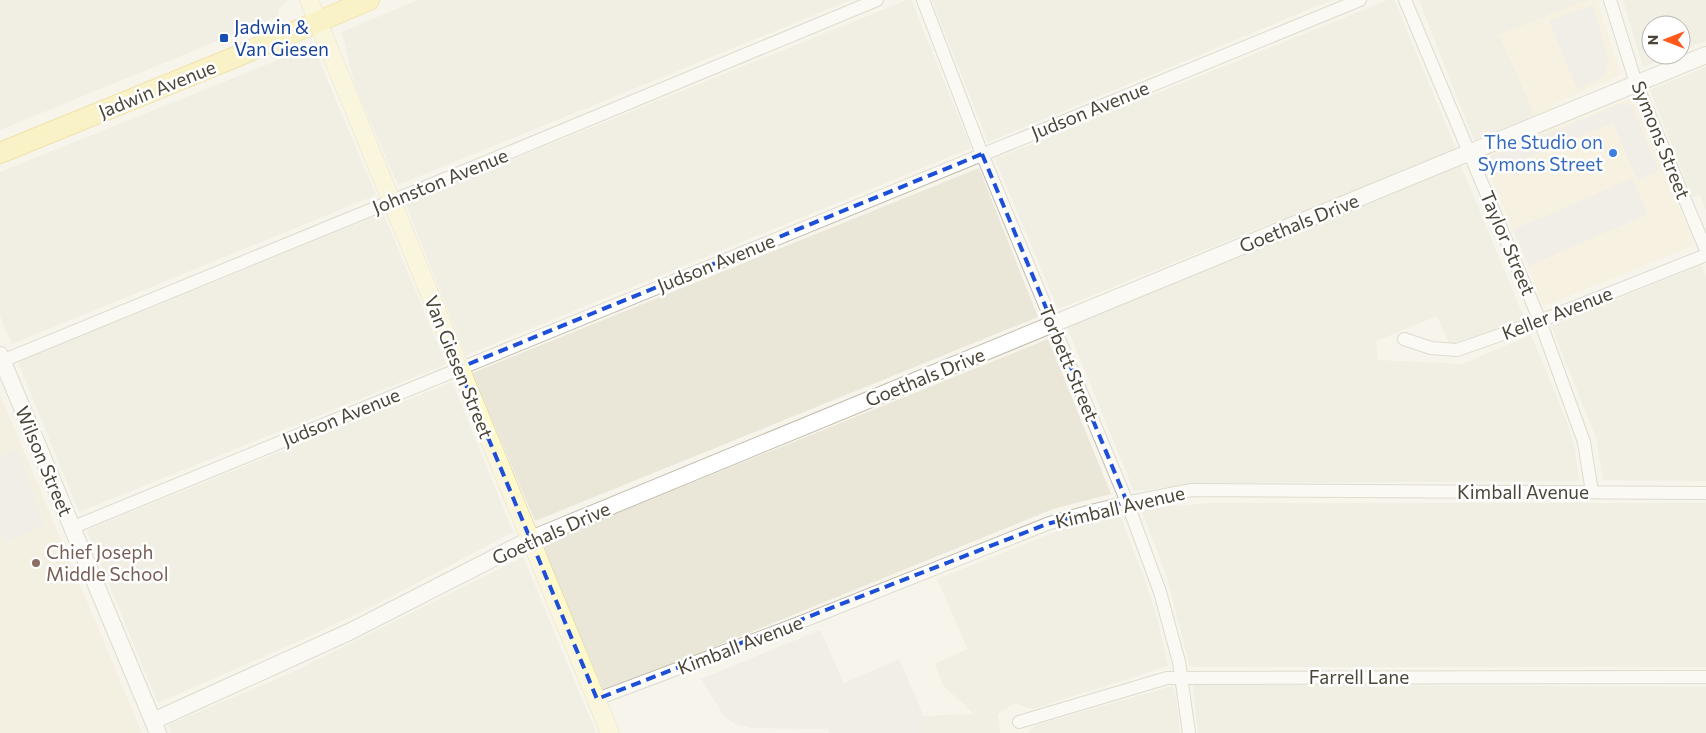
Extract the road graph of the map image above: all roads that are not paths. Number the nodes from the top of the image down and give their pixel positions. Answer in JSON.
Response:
{"nodes":[{"id":1,"x":309,"y":0,"type":"edge"},
{"id":2,"x":369,"y":0,"type":"edge"},
{"id":3,"x":877,"y":0,"type":"edge"},
{"id":4,"x":923,"y":0,"type":"edge"},
{"id":5,"x":1360,"y":0,"type":"edge"},
{"id":6,"x":1405,"y":0,"type":"edge"},
{"id":7,"x":1610,"y":0,"type":"edge"},
{"id":8,"x":318,"y":22,"type":"junction"},
{"id":9,"x":1706,"y":55,"type":"edge"},
{"id":10,"x":1636,"y":83,"type":"junction"},
{"id":11,"x":0,"y":153,"type":"edge"},
{"id":12,"x":1470,"y":153,"type":"junction"},
{"id":13,"x":982,"y":154,"type":"junction"},
{"id":14,"x":392,"y":201,"type":"junction"},
{"id":15,"x":1706,"y":250,"type":"edge"},
{"id":16,"x":1706,"y":255,"type":"edge"},
{"id":17,"x":1540,"y":321,"type":"junction"},
{"id":18,"x":1052,"y":324,"type":"junction"},
{"id":19,"x":1404,"y":339,"type":"dead end"},
{"id":20,"x":1,"y":358,"type":"edge"},
{"id":21,"x":459,"y":368,"type":"junction"},
{"id":22,"x":1592,"y":492,"type":"junction"},
{"id":23,"x":1706,"y":493,"type":"edge"},
{"id":24,"x":1127,"y":502,"type":"junction"},
{"id":25,"x":72,"y":528,"type":"junction"},
{"id":26,"x":531,"y":539,"type":"junction"},
{"id":27,"x":1706,"y":676,"type":"edge"},
{"id":28,"x":1182,"y":677,"type":"junction"},
{"id":29,"x":597,"y":699,"type":"junction"},
{"id":30,"x":1019,"y":722,"type":"dead end"},
{"id":31,"x":156,"y":727,"type":"edge"},
{"id":32,"x":610,"y":733,"type":"edge"},
{"id":33,"x":1189,"y":733,"type":"edge"}],
"edges":[{"from":1,"to":8,"type":"main road","name":"Van Giesen Street"},
{"from":2,"to":8,"type":"main road","name":"Jadwin Avenue"},
{"from":3,"to":14,"type":"street","name":"Johnston Avenue"},
{"from":4,"to":13,"type":"street","name":"Torbett Street"},
{"from":5,"to":13,"type":"street","name":"Judson Avenue"},
{"from":6,"to":12,"type":"street","name":"Taylor Street"},
{"from":7,"to":10,"type":"street","name":"Symons Street"},
{"from":8,"to":11,"type":"main road","name":"Jadwin Avenue"},
{"from":8,"to":14,"type":"main road","name":"Van Giesen Street"},
{"from":9,"to":10,"type":"street","name":"Goethals Drive"},
{"from":10,"to":12,"type":"street","name":"Goethals Drive"},
{"from":10,"to":15,"type":"street","name":"Symons Street"},
{"from":12,"to":17,"type":"street","name":"Taylor Street"},
{"from":12,"to":18,"type":"street","name":"Goethals Drive"},
{"from":13,"to":18,"type":"street","name":"Torbett Street"},
{"from":13,"to":21,"type":"street","name":"Judson Avenue"},
{"from":14,"to":20,"type":"street","name":"Johnston Avenue"},
{"from":14,"to":21,"type":"main road","name":"Van Giesen Street"},
{"from":16,"to":17,"type":"street","name":"Keller Avenue"},
{"from":17,"to":19,"type":"street","name":"Keller Avenue"},
{"from":17,"to":22,"type":"street","name":"Taylor Street"},
{"from":18,"to":24,"type":"street","name":"Torbett Street"},
{"from":18,"to":26,"type":"street","name":"Goethals Drive"},
{"from":20,"to":25,"type":"street","name":"Wilson Street"},
{"from":21,"to":25,"type":"street","name":"Judson Avenue"},
{"from":21,"to":26,"type":"main road","name":"Van Giesen Street"},
{"from":22,"to":23,"type":"street","name":"Kimball Avenue"},
{"from":22,"to":24,"type":"street","name":"Kimball Avenue"},
{"from":24,"to":28,"type":"street","name":"Torbett Street"},
{"from":24,"to":29,"type":"street","name":"Kimball Avenue"},
{"from":25,"to":31,"type":"street","name":"Wilson Street"},
{"from":26,"to":29,"type":"main road","name":"Van Giesen Street"},
{"from":26,"to":31,"type":"street","name":"Goethals Drive"},
{"from":27,"to":28,"type":"street","name":"Farrell Lane"},
{"from":28,"to":30,"type":"street","name":"Farrell Lane"},
{"from":28,"to":33,"type":"street","name":"Torbett Street"},
{"from":29,"to":32,"type":"main road","name":"Van Giesen Street"}]}
